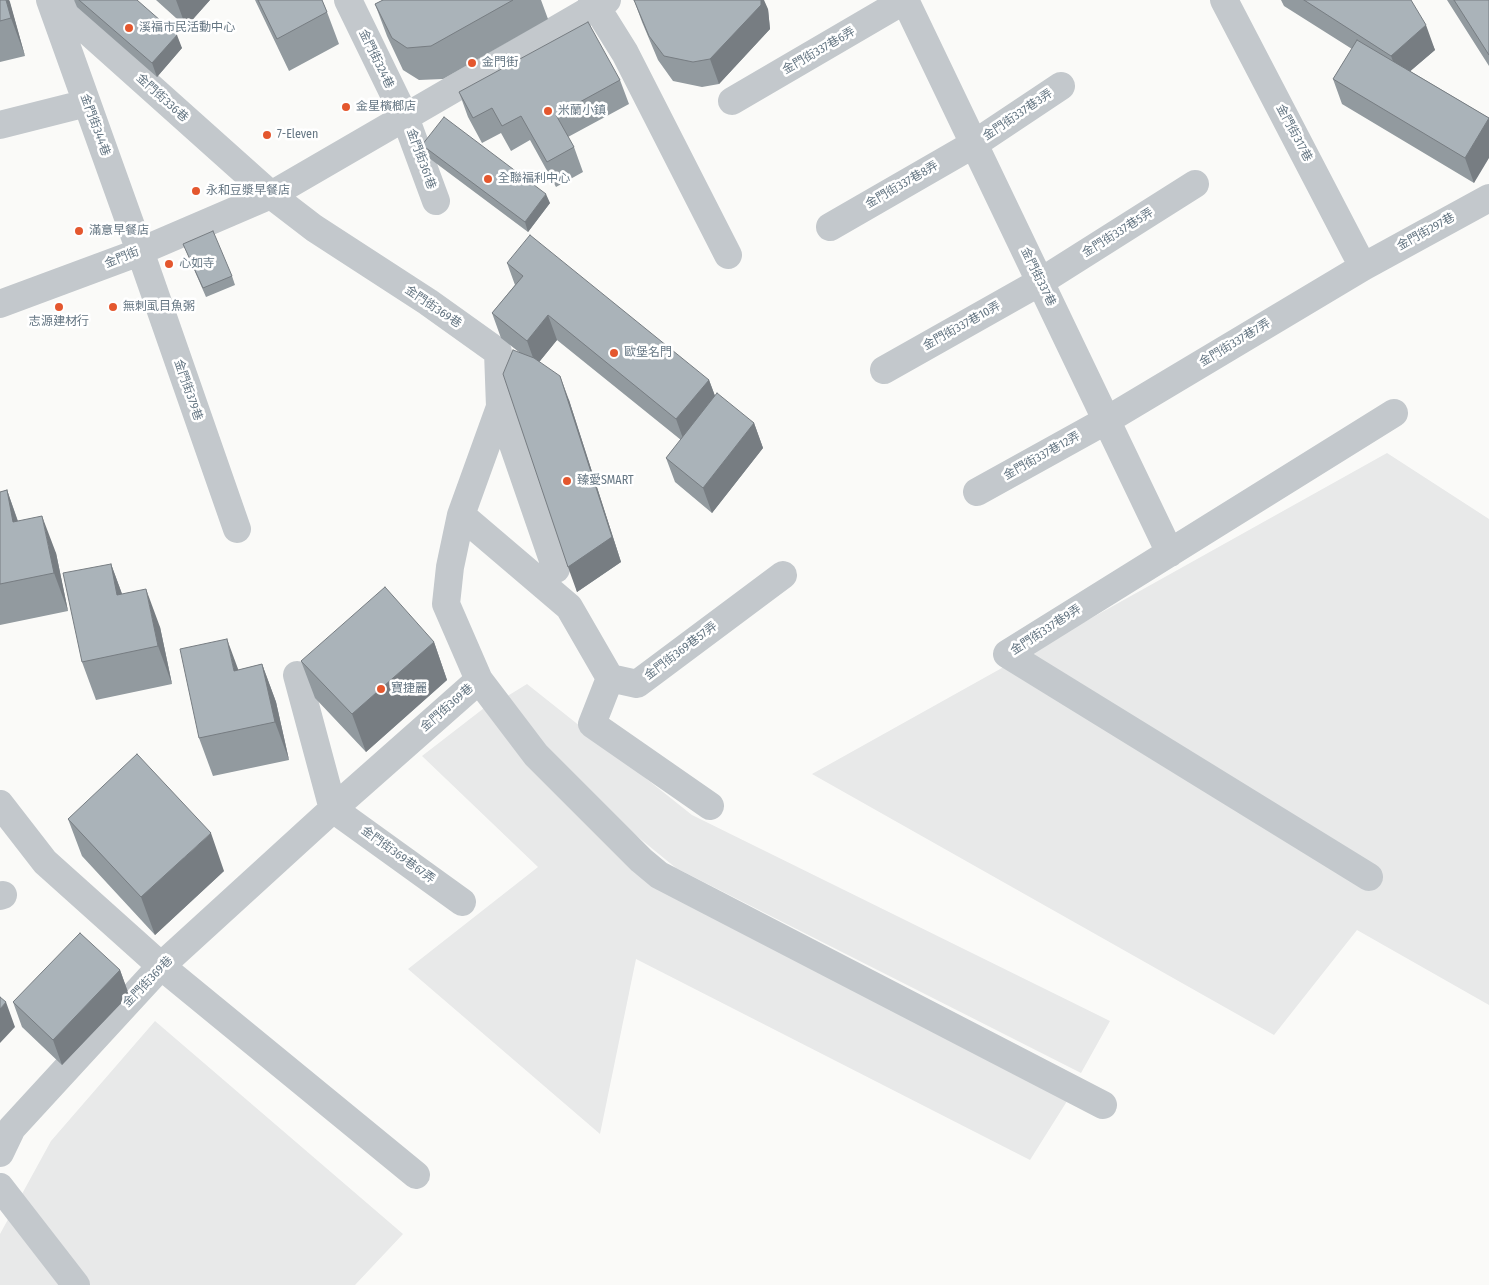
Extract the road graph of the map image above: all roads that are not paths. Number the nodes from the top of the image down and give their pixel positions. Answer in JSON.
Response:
{"nodes":[{"id":1,"x":51,"y":0,"type":"edge"},
{"id":2,"x":348,"y":0,"type":"edge"},
{"id":3,"x":905,"y":0,"type":"edge"},
{"id":4,"x":1224,"y":0,"type":"edge"},
{"id":5,"x":598,"y":2,"type":"edge"},
{"id":6,"x":1061,"y":86,"type":"dead end"},
{"id":7,"x":732,"y":101,"type":"dead end"},
{"id":8,"x":87,"y":103,"type":"junction"},
{"id":9,"x":405,"y":117,"type":"junction"},
{"id":10,"x":0,"y":125,"type":"edge"},
{"id":11,"x":974,"y":144,"type":"junction"},
{"id":12,"x":1195,"y":184,"type":"dead end"},
{"id":13,"x":271,"y":195,"type":"junction"},
{"id":14,"x":1489,"y":198,"type":"edge"},
{"id":15,"x":436,"y":201,"type":"dead end"},
{"id":16,"x":830,"y":227,"type":"dead end"},
{"id":17,"x":140,"y":250,"type":"junction"},
{"id":18,"x":728,"y":255,"type":"dead end"},
{"id":19,"x":1363,"y":267,"type":"junction"},
{"id":20,"x":1040,"y":282,"type":"junction"},
{"id":21,"x":0,"y":304,"type":"edge"},
{"id":22,"x":884,"y":370,"type":"dead end"},
{"id":23,"x":500,"y":407,"type":"junction"},
{"id":24,"x":1394,"y":413,"type":"dead end"},
{"id":25,"x":1107,"y":420,"type":"junction"},
{"id":26,"x":977,"y":492,"type":"dead end"},
{"id":27,"x":460,"y":515,"type":"junction"},
{"id":28,"x":237,"y":529,"type":"dead end"},
{"id":29,"x":1170,"y":553,"type":"junction"},
{"id":30,"x":556,"y":569,"type":"edge"},
{"id":31,"x":783,"y":575,"type":"dead end"},
{"id":32,"x":297,"y":674,"type":"dead end"},
{"id":33,"x":610,"y":678,"type":"junction"},
{"id":34,"x":479,"y":680,"type":"junction"},
{"id":35,"x":0,"y":804,"type":"edge"},
{"id":36,"x":710,"y":806,"type":"dead end"},
{"id":37,"x":334,"y":809,"type":"junction"},
{"id":38,"x":1370,"y":877,"type":"dead end"},
{"id":39,"x":462,"y":902,"type":"dead end"},
{"id":40,"x":161,"y":966,"type":"junction"},
{"id":41,"x":1104,"y":1105,"type":"dead end"},
{"id":42,"x":0,"y":1153,"type":"edge"},
{"id":43,"x":416,"y":1175,"type":"dead end"},
{"id":44,"x":0,"y":1187,"type":"edge"},
{"id":45,"x":76,"y":1285,"type":"edge"}],
"edges":[{"from":1,"to":8,"type":"street","name":"金門街344巷"},
{"from":1,"to":13,"type":"street","name":"金門街336巷"},
{"from":2,"to":9,"type":"street","name":"金門街324巷"},
{"from":3,"to":7,"type":"street","name":"金門街337巷6弄"},
{"from":3,"to":11,"type":"street","name":"金門街337巷"},
{"from":4,"to":19,"type":"street","name":"金門街317巷"},
{"from":5,"to":9,"type":"street","name":"金門街"},
{"from":5,"to":18,"type":"street"},
{"from":6,"to":11,"type":"street","name":"金門街337巷3弄"},
{"from":8,"to":10,"type":"street"},
{"from":8,"to":17,"type":"street","name":"金門街344巷"},
{"from":9,"to":13,"type":"street","name":"金門街"},
{"from":9,"to":15,"type":"street","name":"金門街361巷"},
{"from":11,"to":16,"type":"street","name":"金門街337巷8弄"},
{"from":11,"to":20,"type":"street","name":"金門街337巷"},
{"from":12,"to":20,"type":"street","name":"金門街337巷5弄"},
{"from":13,"to":17,"type":"street","name":"金門街"},
{"from":13,"to":23,"type":"street","name":"金門街369巷"},
{"from":14,"to":19,"type":"street","name":"金門街297巷"},
{"from":17,"to":21,"type":"street","name":"金門街"},
{"from":17,"to":28,"type":"street","name":"金門街379巷"},
{"from":19,"to":25,"type":"street","name":"金門街337巷7弄"},
{"from":20,"to":22,"type":"street","name":"金門街337巷10弄"},
{"from":20,"to":25,"type":"street","name":"金門街337巷"},
{"from":23,"to":27,"type":"street","name":"金門街369巷"},
{"from":23,"to":30,"type":"street"},
{"from":24,"to":29,"type":"street","name":"金門街337巷9弄"},
{"from":25,"to":26,"type":"street","name":"金門街337巷12弄"},
{"from":25,"to":29,"type":"street","name":"金門街337巷"},
{"from":27,"to":33,"type":"street"},
{"from":27,"to":34,"type":"street","name":"金門街369巷"},
{"from":29,"to":38,"type":"street","name":"金門街337巷9弄"},
{"from":31,"to":33,"type":"street","name":"金門街369巷57弄"},
{"from":32,"to":37,"type":"street"},
{"from":33,"to":36,"type":"street"},
{"from":34,"to":37,"type":"street","name":"金門街369巷"},
{"from":34,"to":41,"type":"street"},
{"from":35,"to":40,"type":"street"},
{"from":37,"to":39,"type":"street","name":"金門街369巷67弄"},
{"from":37,"to":40,"type":"street","name":"金門街369巷"},
{"from":40,"to":42,"type":"street","name":"金門街369巷"},
{"from":40,"to":43,"type":"street"},
{"from":44,"to":45,"type":"street"}]}
